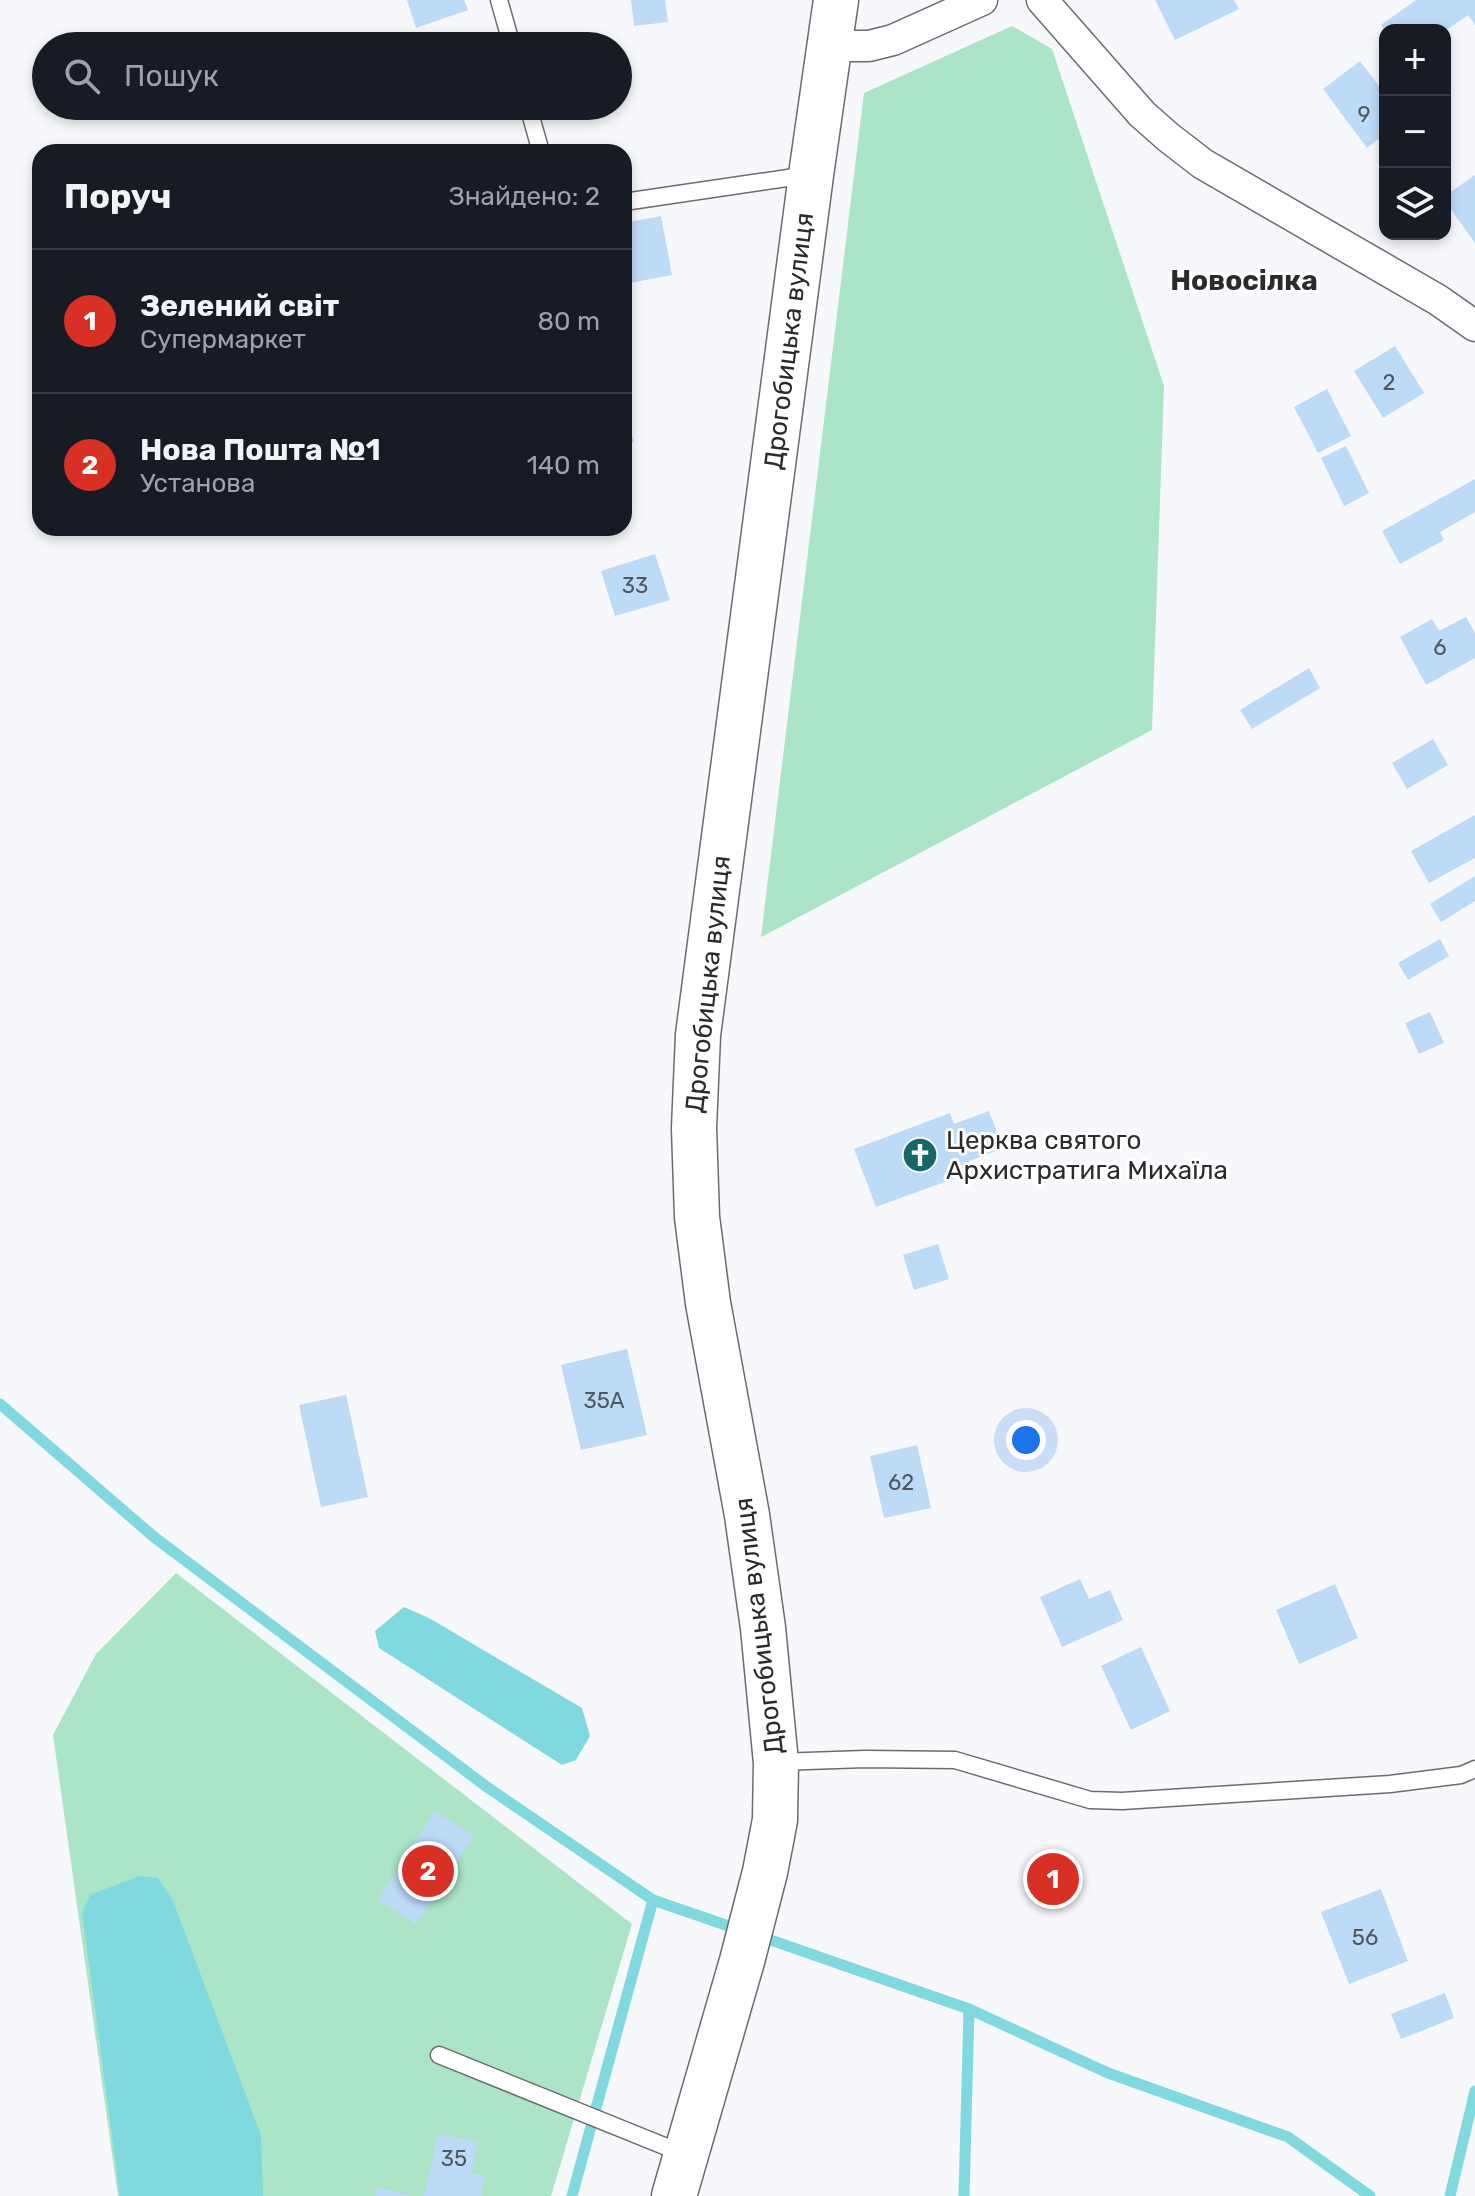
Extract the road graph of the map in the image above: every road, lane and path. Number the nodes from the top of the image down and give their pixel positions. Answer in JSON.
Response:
{"nodes":[{"id":1,"x":499,"y":0,"type":"edge"},
{"id":2,"x":836,"y":0,"type":"edge"},
{"id":3,"x":982,"y":0,"type":"edge"},
{"id":4,"x":1042,"y":0,"type":"edge"},
{"id":5,"x":508,"y":32,"type":"edge"},
{"id":6,"x":830,"y":46,"type":"junction"},
{"id":7,"x":532,"y":120,"type":"edge"},
{"id":8,"x":539,"y":144,"type":"edge"},
{"id":9,"x":811,"y":175,"type":"junction"},
{"id":10,"x":632,"y":201,"type":"edge"},
{"id":11,"x":1475,"y":326,"type":"edge"},
{"id":12,"x":776,"y":1763,"type":"junction"},
{"id":13,"x":1475,"y":1769,"type":"edge"},
{"id":14,"x":439,"y":2055,"type":"dead end"},
{"id":15,"x":686,"y":2155,"type":"junction"},
{"id":16,"x":674,"y":2196,"type":"edge"}],
"edges":[{"from":1,"to":5,"type":"lane"},
{"from":2,"to":6,"type":"main road","name":"Дрогобицька вулиця"},
{"from":3,"to":6,"type":"street"},
{"from":4,"to":11,"type":"street"},
{"from":6,"to":9,"type":"main road","name":"Дрогобицька вулиця"},
{"from":7,"to":8,"type":"lane"},
{"from":9,"to":10,"type":"lane"},
{"from":9,"to":12,"type":"main road","name":"Дрогобицька вулиця"},
{"from":12,"to":13,"type":"lane"},
{"from":12,"to":15,"type":"main road","name":"Дрогобицька вулиця"},
{"from":14,"to":15,"type":"lane"},
{"from":15,"to":16,"type":"main road","name":"Дрогобицька вулиця"}]}
